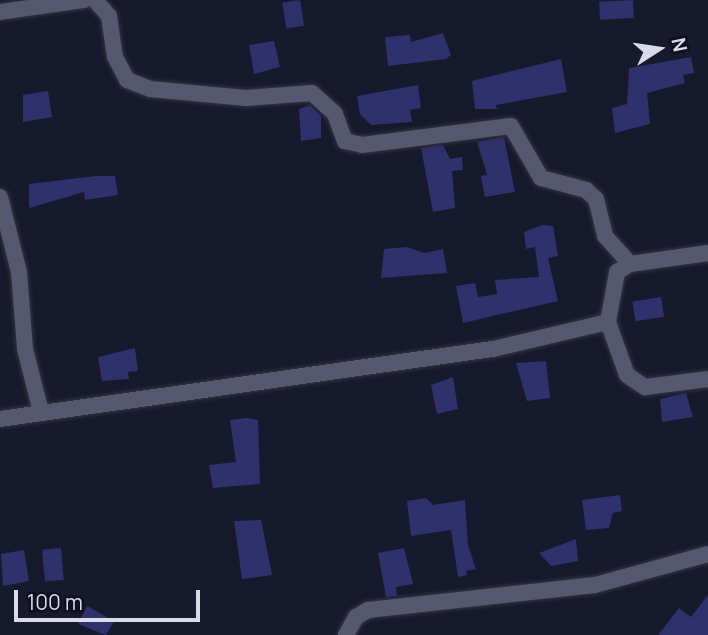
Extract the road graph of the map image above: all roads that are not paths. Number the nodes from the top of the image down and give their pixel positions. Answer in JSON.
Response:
{"nodes":[{"id":1,"x":83,"y":0,"type":"edge"},
{"id":2,"x":95,"y":0,"type":"edge"},
{"id":3,"x":0,"y":12,"type":"edge"},
{"id":4,"x":0,"y":197,"type":"edge"},
{"id":5,"x":708,"y":253,"type":"edge"},
{"id":6,"x":630,"y":264,"type":"junction"},
{"id":7,"x":608,"y":321,"type":"junction"},
{"id":8,"x":708,"y":379,"type":"edge"},
{"id":9,"x":41,"y":412,"type":"junction"},
{"id":10,"x":0,"y":419,"type":"edge"},
{"id":11,"x":708,"y":554,"type":"edge"},
{"id":12,"x":346,"y":635,"type":"edge"}],
"edges":[{"from":1,"to":3,"type":"street"},
{"from":2,"to":6,"type":"street"},
{"from":4,"to":9,"type":"street"},
{"from":5,"to":6,"type":"street"},
{"from":6,"to":7,"type":"street"},
{"from":7,"to":8,"type":"street"},
{"from":7,"to":9,"type":"street"},
{"from":9,"to":10,"type":"street"},
{"from":11,"to":12,"type":"street"}]}
